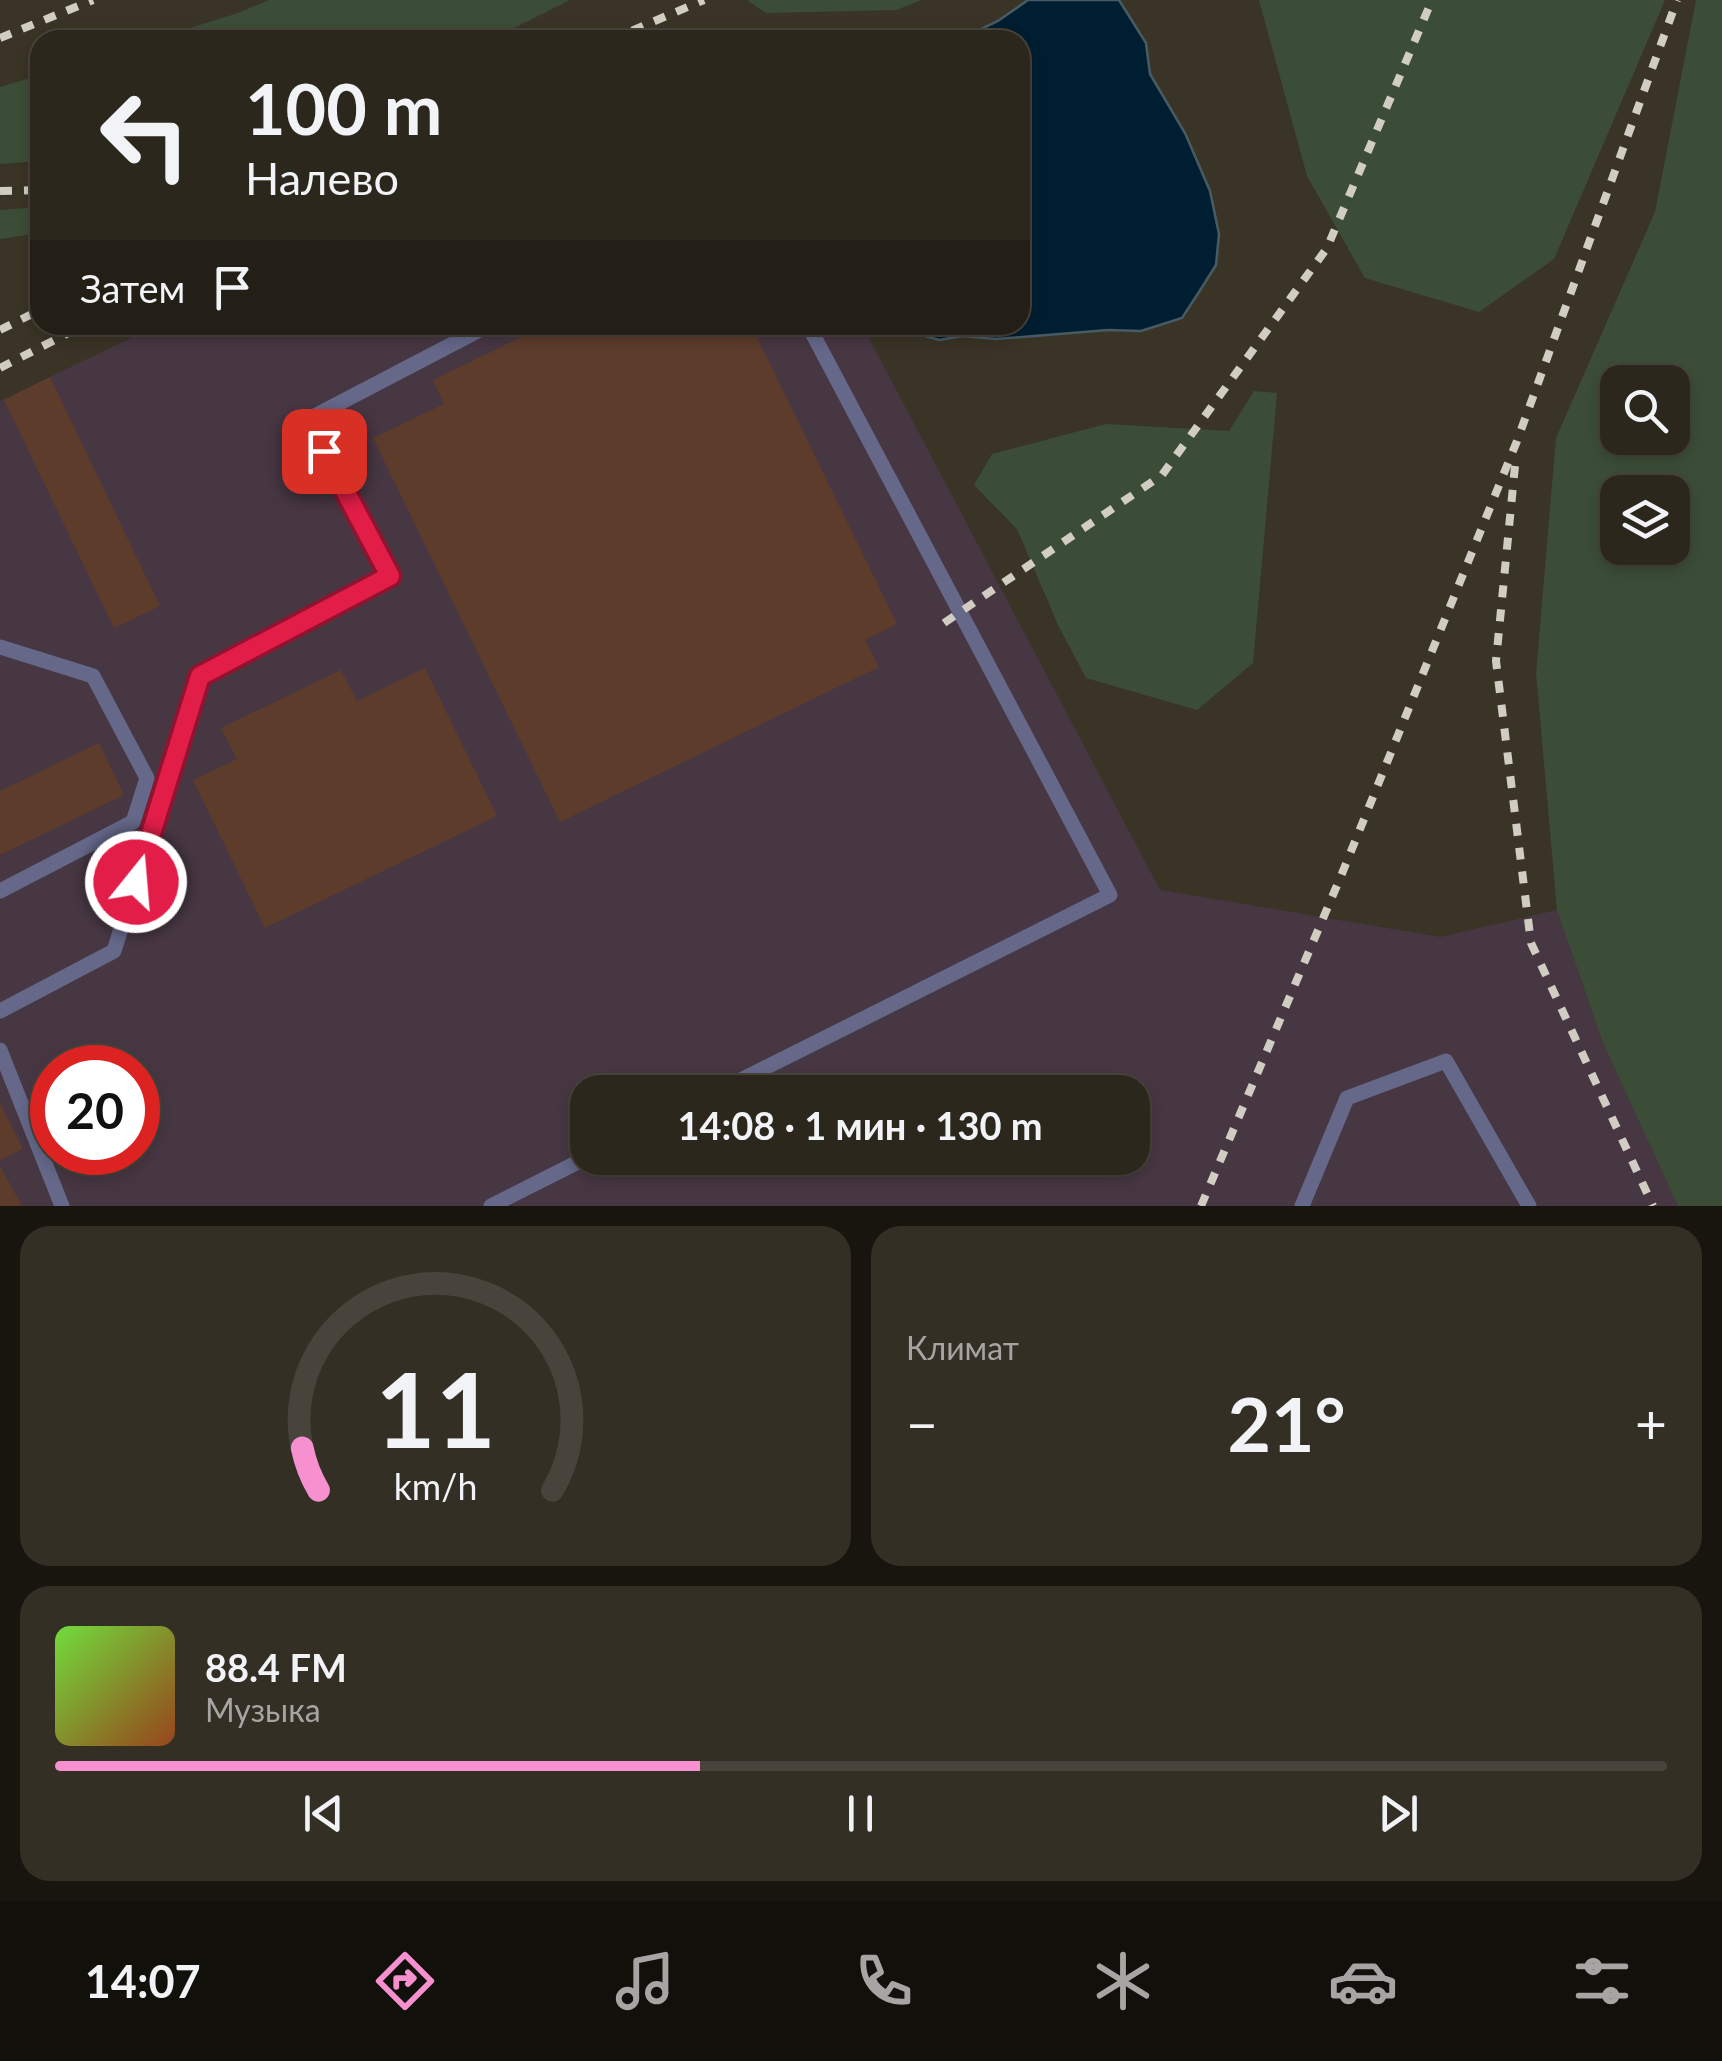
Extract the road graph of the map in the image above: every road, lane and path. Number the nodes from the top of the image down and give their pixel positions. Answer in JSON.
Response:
{"nodes":[{"id":1,"x":470,"y":335,"type":"edge"},
{"id":2,"x":813,"y":335,"type":"edge"},
{"id":3,"x":0,"y":647,"type":"edge"},
{"id":4,"x":0,"y":892,"type":"edge"},
{"id":5,"x":0,"y":1011,"type":"edge"},
{"id":6,"x":0,"y":1050,"type":"edge"},
{"id":7,"x":750,"y":1075,"type":"edge"},
{"id":8,"x":570,"y":1166,"type":"edge"},
{"id":9,"x":62,"y":1206,"type":"edge"},
{"id":10,"x":490,"y":1206,"type":"edge"},
{"id":11,"x":1302,"y":1206,"type":"edge"},
{"id":12,"x":1529,"y":1206,"type":"edge"}],
"edges":[{"from":1,"to":5,"type":"lane"},
{"from":2,"to":7,"type":"lane"},
{"from":3,"to":4,"type":"lane"},
{"from":6,"to":9,"type":"lane"},
{"from":8,"to":10,"type":"lane"},
{"from":11,"to":12,"type":"lane"}]}
